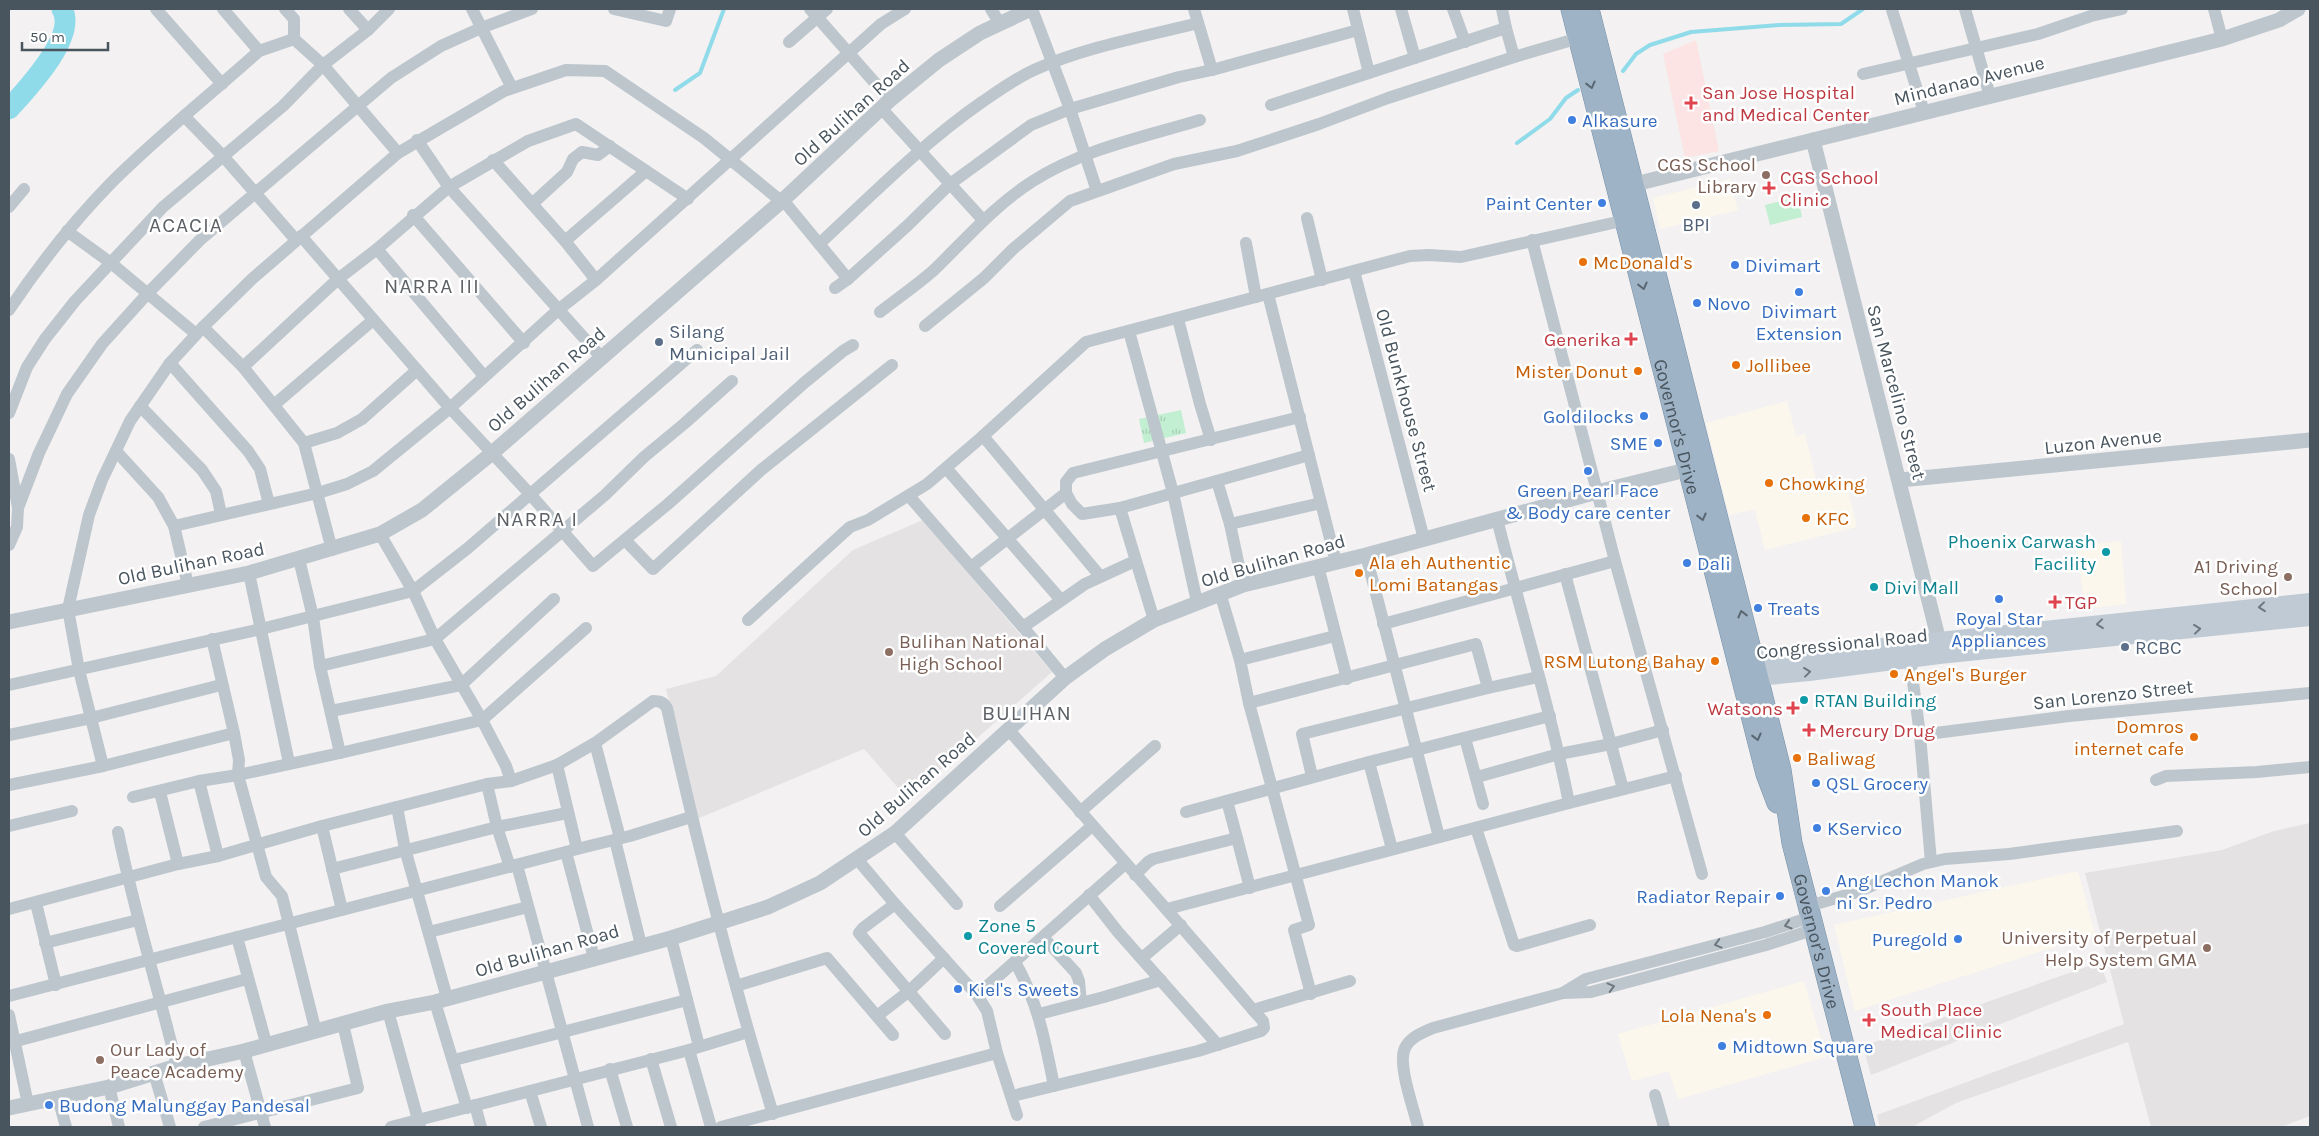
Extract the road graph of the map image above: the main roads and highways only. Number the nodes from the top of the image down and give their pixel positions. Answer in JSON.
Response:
{"nodes":[{"id":1,"x":1571,"y":9,"type":"edge"},
{"id":2,"x":1589,"y":9,"type":"edge"},
{"id":3,"x":1625,"y":186,"type":"junction"},
{"id":4,"x":1697,"y":468,"type":"junction"},
{"id":5,"x":2310,"y":602,"type":"edge"},
{"id":6,"x":2310,"y":617,"type":"edge"},
{"id":7,"x":1939,"y":648,"type":"junction"},
{"id":8,"x":1752,"y":670,"type":"junction"},
{"id":9,"x":1865,"y":1127,"type":"edge"}],
"edges":[{"from":1,"to":3,"type":"highway","name":"Governor's Drive","one_way":true},
{"from":2,"to":3,"type":"highway","name":"Governor's Drive"},
{"from":3,"to":4,"type":"highway","name":"Governor's Drive"},
{"from":3,"to":4,"type":"highway","name":"Governor's Drive","one_way":true},
{"from":4,"to":8,"type":"highway","name":"Governor's Drive"},
{"from":5,"to":7,"type":"main road","name":"Congressional Road","one_way":true},
{"from":7,"to":6,"type":"main road","name":"Congressional Road","one_way":true},
{"from":7,"to":8,"type":"main road","name":"Congressional Road"},
{"from":8,"to":9,"type":"highway","name":"Governor's Drive"}]}
